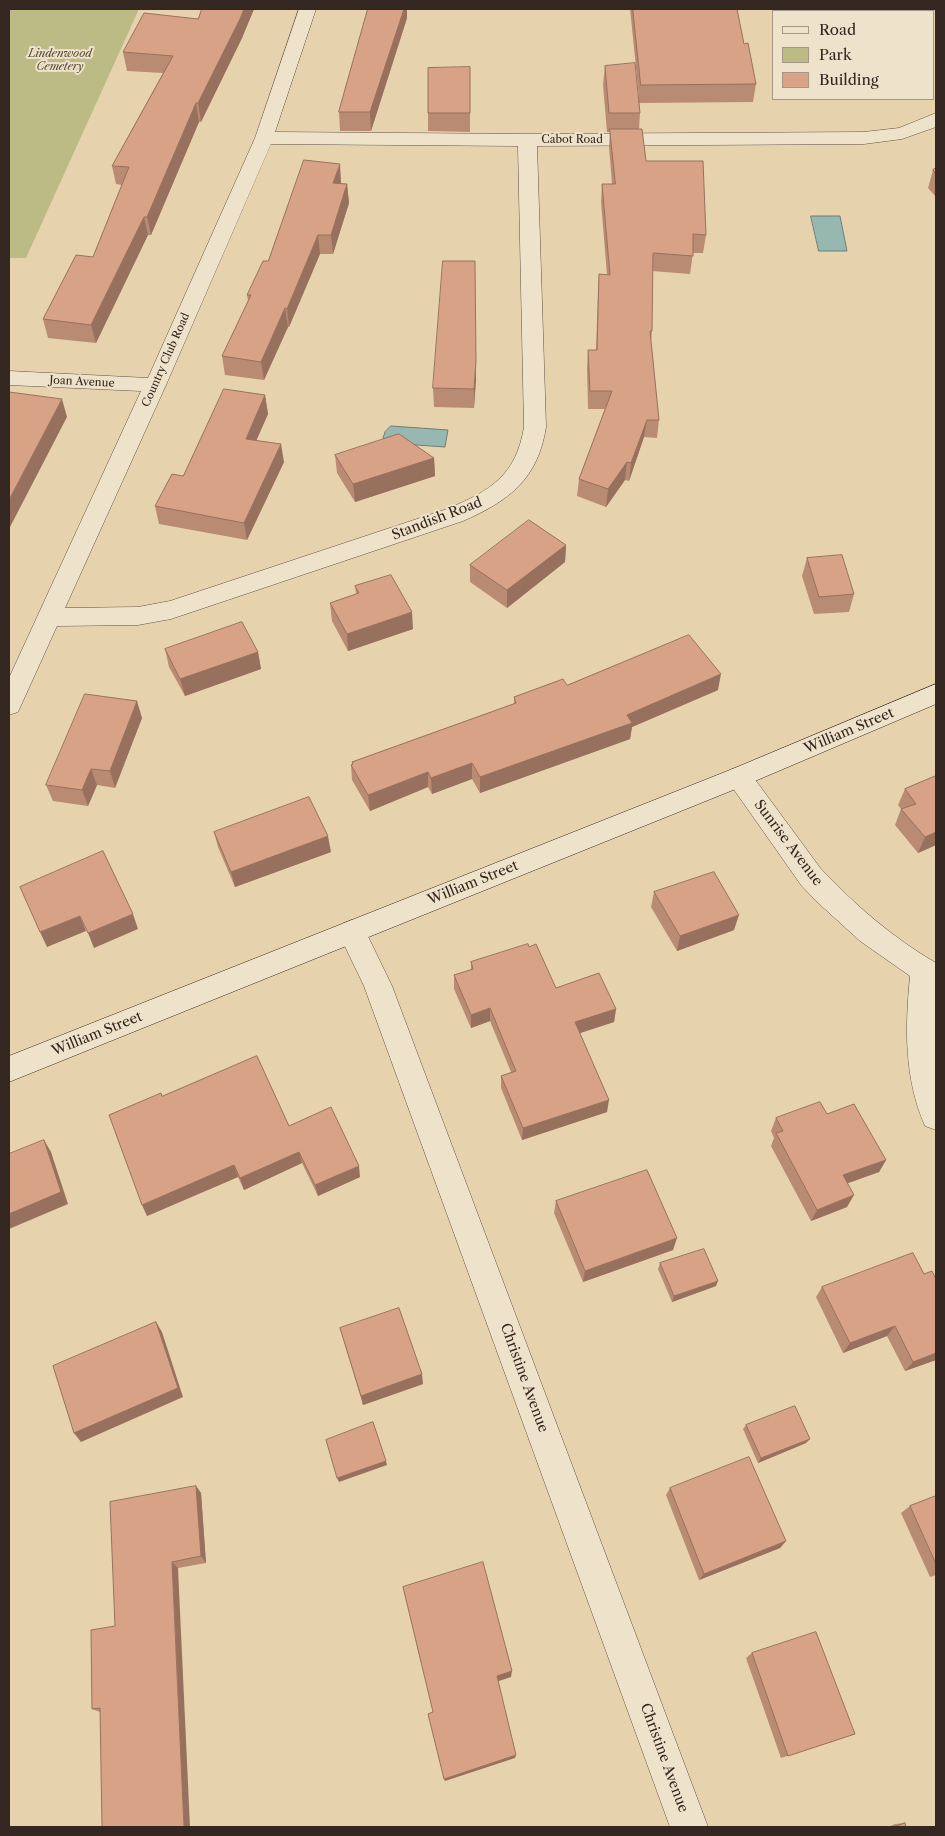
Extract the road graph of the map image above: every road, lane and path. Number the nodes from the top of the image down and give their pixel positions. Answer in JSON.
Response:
{"nodes":[{"id":1,"x":307,"y":9,"type":"edge"},
{"id":2,"x":936,"y":119,"type":"edge"},
{"id":3,"x":264,"y":138,"type":"junction"},
{"id":4,"x":527,"y":140,"type":"junction"},
{"id":5,"x":9,"y":378,"type":"edge"},
{"id":6,"x":155,"y":385,"type":"junction"},
{"id":7,"x":50,"y":617,"type":"junction"},
{"id":8,"x":936,"y":694,"type":"edge"},
{"id":9,"x":9,"y":705,"type":"edge"},
{"id":10,"x":739,"y":777,"type":"junction"},
{"id":11,"x":352,"y":932,"type":"junction"},
{"id":12,"x":930,"y":974,"type":"edge"},
{"id":13,"x":9,"y":1069,"type":"edge"},
{"id":14,"x":936,"y":1116,"type":"edge"},
{"id":15,"x":689,"y":1827,"type":"edge"}],
"edges":[{"from":1,"to":3,"type":"street","name":"Country Club Road"},
{"from":2,"to":4,"type":"street","name":"Cabot Road"},
{"from":3,"to":4,"type":"street","name":"Cabot Road"},
{"from":3,"to":6,"type":"street","name":"Country Club Road"},
{"from":4,"to":7,"type":"street","name":"Standish Road"},
{"from":5,"to":6,"type":"street","name":"Joan Avenue"},
{"from":6,"to":7,"type":"street","name":"Country Club Road"},
{"from":7,"to":9,"type":"street","name":"Country Club Road"},
{"from":8,"to":10,"type":"street","name":"William Street"},
{"from":10,"to":11,"type":"street","name":"William Street"},
{"from":10,"to":12,"type":"street","name":"Sunrise Avenue"},
{"from":11,"to":13,"type":"street","name":"William Street"},
{"from":11,"to":15,"type":"street","name":"Christine Avenue"},
{"from":12,"to":14,"type":"street"}]}
